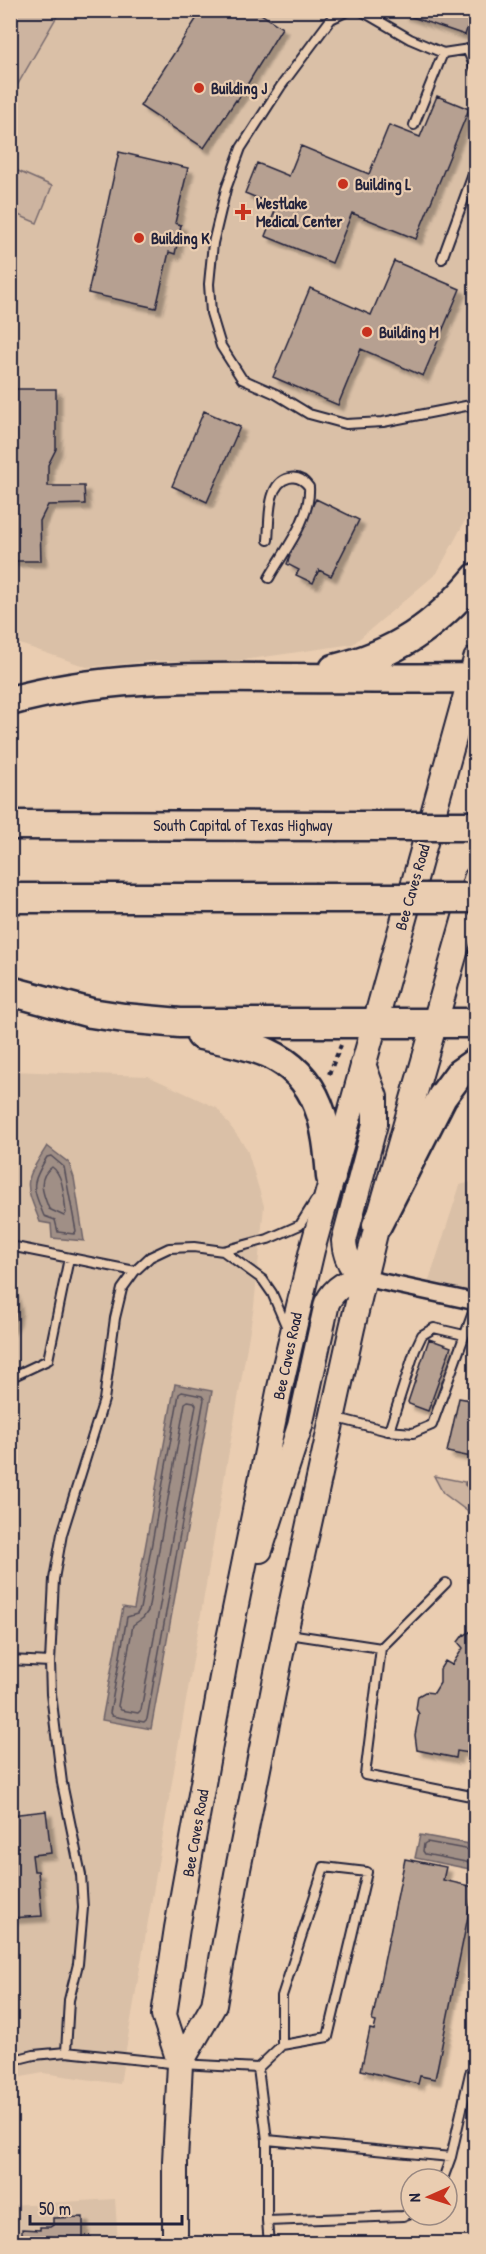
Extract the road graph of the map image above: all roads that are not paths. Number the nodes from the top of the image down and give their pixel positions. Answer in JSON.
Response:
{"nodes":[{"id":1,"x":350,"y":10,"type":"edge"},
{"id":2,"x":360,"y":10,"type":"edge"},
{"id":3,"x":471,"y":49,"type":"edge"},
{"id":4,"x":443,"y":53,"type":"junction"},
{"id":5,"x":476,"y":70,"type":"edge"},
{"id":6,"x":414,"y":125,"type":"dead end"},
{"id":7,"x":476,"y":166,"type":"edge"},
{"id":8,"x":442,"y":259,"type":"dead end"},
{"id":9,"x":476,"y":404,"type":"edge"},
{"id":10,"x":268,"y":540,"type":"dead end"},
{"id":11,"x":269,"y":578,"type":"dead end"},
{"id":12,"x":476,"y":578,"type":"edge"},
{"id":13,"x":474,"y":672,"type":"edge"},
{"id":14,"x":288,"y":678,"type":"junction"},
{"id":15,"x":10,"y":701,"type":"edge"},
{"id":16,"x":10,"y":825,"type":"edge"},
{"id":17,"x":476,"y":826,"type":"edge"},
{"id":18,"x":476,"y":879,"type":"edge"},
{"id":19,"x":10,"y":898,"type":"edge"},
{"id":20,"x":476,"y":898,"type":"edge"},
{"id":21,"x":10,"y":991,"type":"edge"},
{"id":22,"x":144,"y":1020,"type":"junction"},
{"id":23,"x":434,"y":1023,"type":"junction"},
{"id":24,"x":476,"y":1023,"type":"edge"},
{"id":25,"x":374,"y":1024,"type":"junction"},
{"id":26,"x":476,"y":1062,"type":"edge"},
{"id":27,"x":363,"y":1064,"type":"junction"},
{"id":28,"x":331,"y":1177,"type":"junction"},
{"id":29,"x":377,"y":1226,"type":"junction"},
{"id":30,"x":10,"y":1246,"type":"edge"},
{"id":31,"x":223,"y":1251,"type":"junction"},
{"id":32,"x":69,"y":1258,"type":"junction"},
{"id":33,"x":135,"y":1271,"type":"junction"},
{"id":34,"x":364,"y":1278,"type":"junction"},
{"id":35,"x":476,"y":1303,"type":"edge"},
{"id":36,"x":464,"y":1335,"type":"junction"},
{"id":37,"x":291,"y":1336,"type":"junction"},
{"id":38,"x":10,"y":1374,"type":"edge"},
{"id":39,"x":332,"y":1416,"type":"junction"},
{"id":40,"x":389,"y":1431,"type":"junction"},
{"id":41,"x":446,"y":1583,"type":"dead end"},
{"id":42,"x":285,"y":1633,"type":"junction"},
{"id":43,"x":228,"y":1644,"type":"junction"},
{"id":44,"x":381,"y":1648,"type":"junction"},
{"id":45,"x":10,"y":1660,"type":"edge"},
{"id":46,"x":50,"y":1662,"type":"junction"},
{"id":47,"x":476,"y":1797,"type":"edge"},
{"id":48,"x":282,"y":2045,"type":"junction"},
{"id":49,"x":66,"y":2052,"type":"junction"},
{"id":50,"x":10,"y":2061,"type":"edge"},
{"id":51,"x":180,"y":2064,"type":"junction"},
{"id":52,"x":258,"y":2068,"type":"junction"},
{"id":53,"x":470,"y":2073,"type":"dead end"},
{"id":54,"x":267,"y":2140,"type":"junction"},
{"id":55,"x":451,"y":2157,"type":"junction"},
{"id":56,"x":447,"y":2167,"type":"edge"},
{"id":57,"x":399,"y":2216,"type":"edge"},
{"id":58,"x":267,"y":2222,"type":"junction"},
{"id":59,"x":175,"y":2244,"type":"edge"},
{"id":60,"x":269,"y":2244,"type":"edge"}],
"edges":[{"from":1,"to":9,"type":"lane"},
{"from":2,"to":4,"type":"lane"},
{"from":3,"to":4,"type":"lane"},
{"from":3,"to":5,"type":"lane"},
{"from":4,"to":6,"type":"lane"},
{"from":7,"to":8,"type":"lane"},
{"from":10,"to":11,"type":"lane"},
{"from":12,"to":14,"type":"highway"},
{"from":13,"to":14,"type":"highway"},
{"from":13,"to":25,"type":"main road","name":"Bee Caves Road"},
{"from":14,"to":15,"type":"highway"},
{"from":16,"to":17,"type":"highway","name":"South Capital of Texas Highway","bridge":true},
{"from":18,"to":23,"type":"main road","name":"Bee Caves Road"},
{"from":19,"to":20,"type":"highway","bridge":true},
{"from":21,"to":22,"type":"highway"},
{"from":22,"to":25,"type":"highway"},
{"from":22,"to":28,"type":"highway"},
{"from":23,"to":24,"type":"highway"},
{"from":23,"to":25,"type":"highway"},
{"from":23,"to":29,"type":"main road","name":"Bee Caves Road"},
{"from":25,"to":27,"type":"main road","name":"Bee Caves Road"},
{"from":26,"to":29,"type":"highway"},
{"from":27,"to":28,"type":"main road","name":"Bee Caves Road"},
{"from":27,"to":34,"type":"main road"},
{"from":28,"to":31,"type":"lane"},
{"from":28,"to":37,"type":"main road","name":"Bee Caves Road"},
{"from":29,"to":34,"type":"main road","name":"Bee Caves Road"},
{"from":30,"to":32,"type":"lane"},
{"from":31,"to":33,"type":"lane"},
{"from":31,"to":37,"type":"lane"},
{"from":32,"to":33,"type":"lane"},
{"from":32,"to":38,"type":"lane"},
{"from":33,"to":46,"type":"lane"},
{"from":34,"to":35,"type":"street"},
{"from":34,"to":39,"type":"main road","name":"Bee Caves Road"},
{"from":34,"to":43,"type":"main road"},
{"from":35,"to":36,"type":"lane"},
{"from":36,"to":40,"type":"lane"},
{"from":36,"to":40,"type":"lane"},
{"from":37,"to":43,"type":"main road","name":"Bee Caves Road"},
{"from":39,"to":40,"type":"lane"},
{"from":39,"to":42,"type":"main road","name":"Bee Caves Road"},
{"from":41,"to":44,"type":"lane"},
{"from":42,"to":44,"type":"lane"},
{"from":42,"to":51,"type":"main road","name":"Bee Caves Road"},
{"from":43,"to":51,"type":"main road","name":"Bee Caves Road"},
{"from":44,"to":47,"type":"lane"},
{"from":45,"to":46,"type":"lane"},
{"from":46,"to":49,"type":"lane"},
{"from":48,"to":48,"type":"lane"},
{"from":48,"to":52,"type":"lane"},
{"from":49,"to":50,"type":"lane"},
{"from":49,"to":51,"type":"lane"},
{"from":51,"to":52,"type":"lane"},
{"from":51,"to":59,"type":"main road","name":"Bee Caves Road"},
{"from":52,"to":54,"type":"lane"},
{"from":53,"to":55,"type":"lane"},
{"from":54,"to":55,"type":"lane"},
{"from":54,"to":58,"type":"lane"},
{"from":55,"to":56,"type":"lane"},
{"from":57,"to":58,"type":"lane"},
{"from":58,"to":60,"type":"lane"}]}
